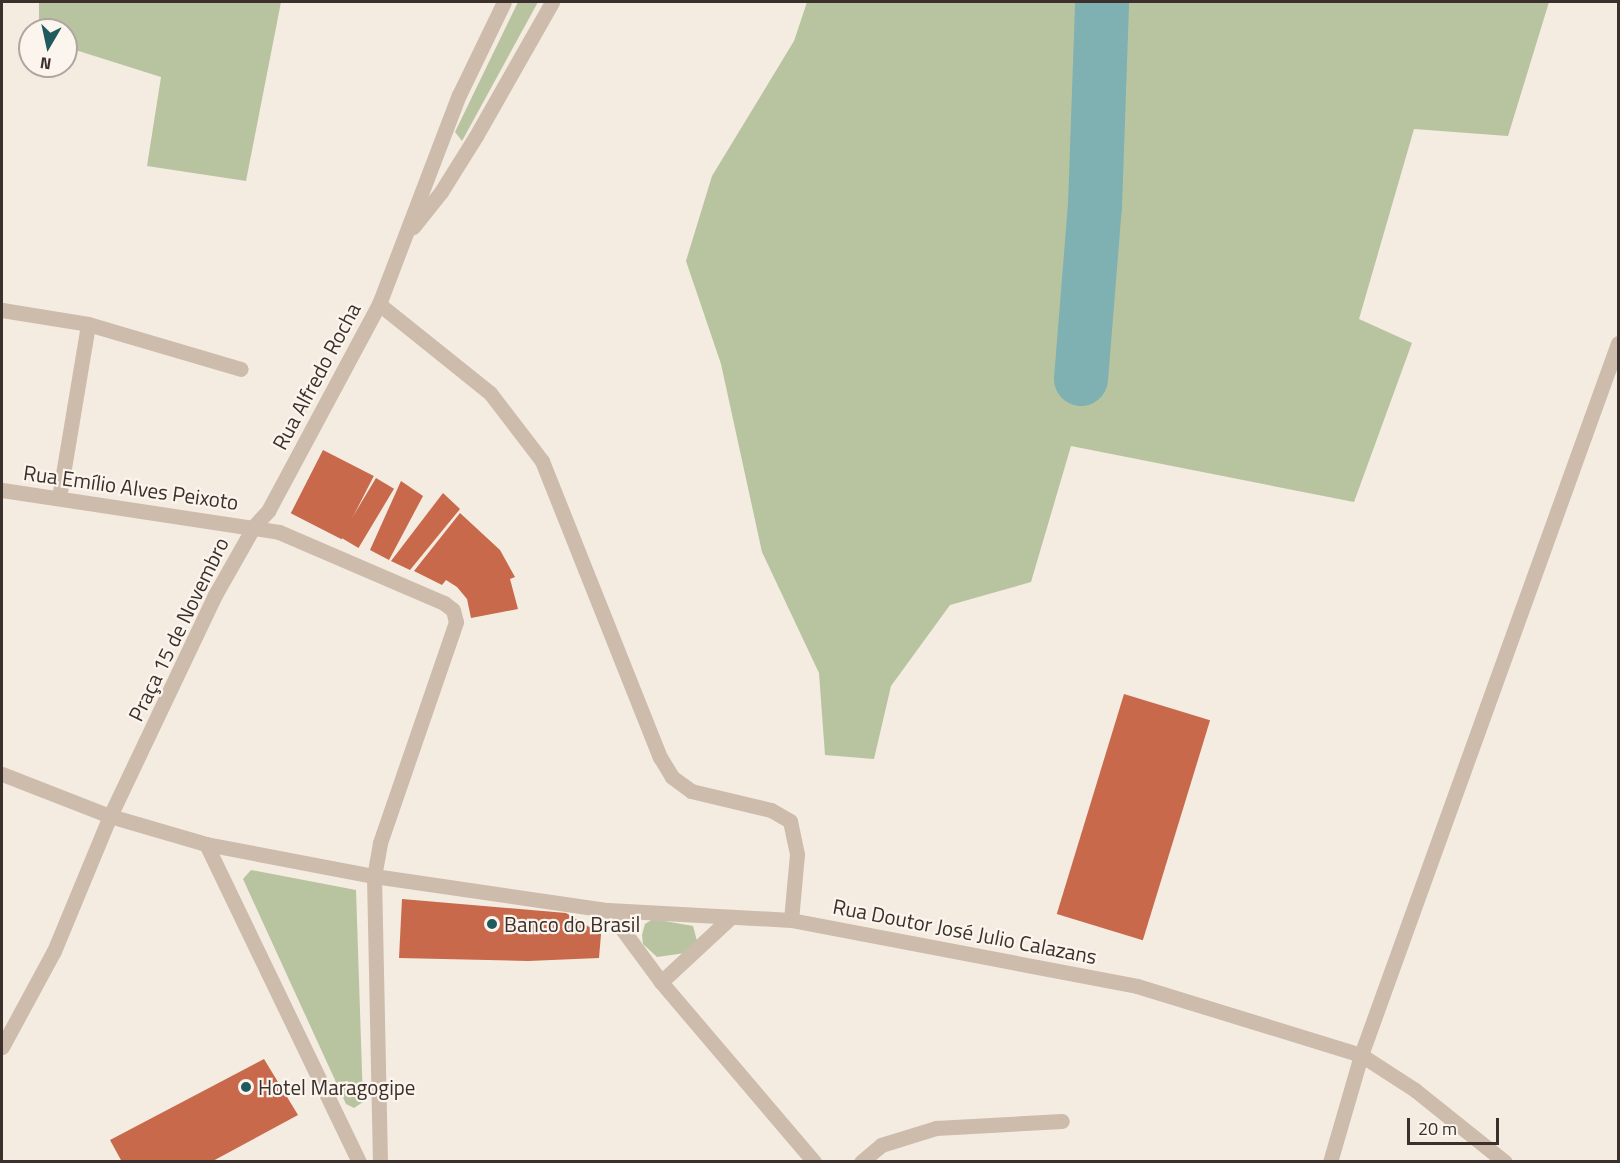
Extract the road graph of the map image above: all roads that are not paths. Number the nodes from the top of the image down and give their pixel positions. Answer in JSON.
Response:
{"nodes":[{"id":1,"x":504,"y":2,"type":"edge"},
{"id":2,"x":552,"y":2,"type":"edge"},
{"id":3,"x":403,"y":238,"type":"junction"},
{"id":4,"x":379,"y":304,"type":"junction"},
{"id":5,"x":2,"y":310,"type":"edge"},
{"id":6,"x":88,"y":324,"type":"junction"},
{"id":7,"x":1618,"y":343,"type":"edge"},
{"id":8,"x":242,"y":369,"type":"dead end"},
{"id":9,"x":2,"y":490,"type":"edge"},
{"id":10,"x":59,"y":498,"type":"junction"},
{"id":11,"x":254,"y":526,"type":"junction"},
{"id":12,"x":2,"y":774,"type":"edge"},
{"id":13,"x":110,"y":816,"type":"junction"},
{"id":14,"x":206,"y":844,"type":"junction"},
{"id":15,"x":374,"y":876,"type":"junction"},
{"id":16,"x":608,"y":910,"type":"junction"},
{"id":17,"x":731,"y":917,"type":"junction"},
{"id":18,"x":791,"y":920,"type":"junction"},
{"id":19,"x":661,"y":982,"type":"junction"},
{"id":20,"x":2,"y":1047,"type":"edge"},
{"id":21,"x":1360,"y":1055,"type":"junction"},
{"id":22,"x":1062,"y":1121,"type":"dead end"},
{"id":23,"x":359,"y":1161,"type":"edge"},
{"id":24,"x":380,"y":1161,"type":"edge"},
{"id":25,"x":814,"y":1161,"type":"edge"},
{"id":26,"x":861,"y":1161,"type":"edge"},
{"id":27,"x":1330,"y":1161,"type":"edge"},
{"id":28,"x":1505,"y":1161,"type":"edge"}],
"edges":[{"from":1,"to":3,"type":"street","name":"Rua Alfredo Rocha"},
{"from":2,"to":3,"type":"street"},
{"from":3,"to":4,"type":"street","name":"Rua Alfredo Rocha"},
{"from":4,"to":11,"type":"street","name":"Rua Alfredo Rocha"},
{"from":4,"to":18,"type":"street"},
{"from":5,"to":6,"type":"street"},
{"from":6,"to":8,"type":"street"},
{"from":6,"to":10,"type":"street"},
{"from":7,"to":21,"type":"street"},
{"from":9,"to":10,"type":"street","name":"Rua Emílio Alves Peixoto"},
{"from":10,"to":11,"type":"street","name":"Rua Emílio Alves Peixoto"},
{"from":11,"to":13,"type":"street","name":"Praça 15 de Novembro"},
{"from":11,"to":15,"type":"street","name":"Praça 15 de Novembro"},
{"from":12,"to":13,"type":"street"},
{"from":13,"to":14,"type":"street"},
{"from":13,"to":20,"type":"street"},
{"from":14,"to":15,"type":"street"},
{"from":14,"to":23,"type":"street"},
{"from":15,"to":16,"type":"street","name":"Rua Doutor José Julio Calazans"},
{"from":15,"to":24,"type":"street","name":"Praça 15 de Novembro"},
{"from":16,"to":17,"type":"street","name":"Rua Doutor José Julio Calazans"},
{"from":16,"to":19,"type":"street"},
{"from":17,"to":18,"type":"street","name":"Rua Doutor José Julio Calazans"},
{"from":17,"to":19,"type":"street"},
{"from":18,"to":21,"type":"street","name":"Rua Doutor José Julio Calazans"},
{"from":19,"to":25,"type":"street"},
{"from":21,"to":27,"type":"street"},
{"from":21,"to":28,"type":"street","name":"Rua Doutor José Julio Calazans"},
{"from":22,"to":26,"type":"street"}]}
